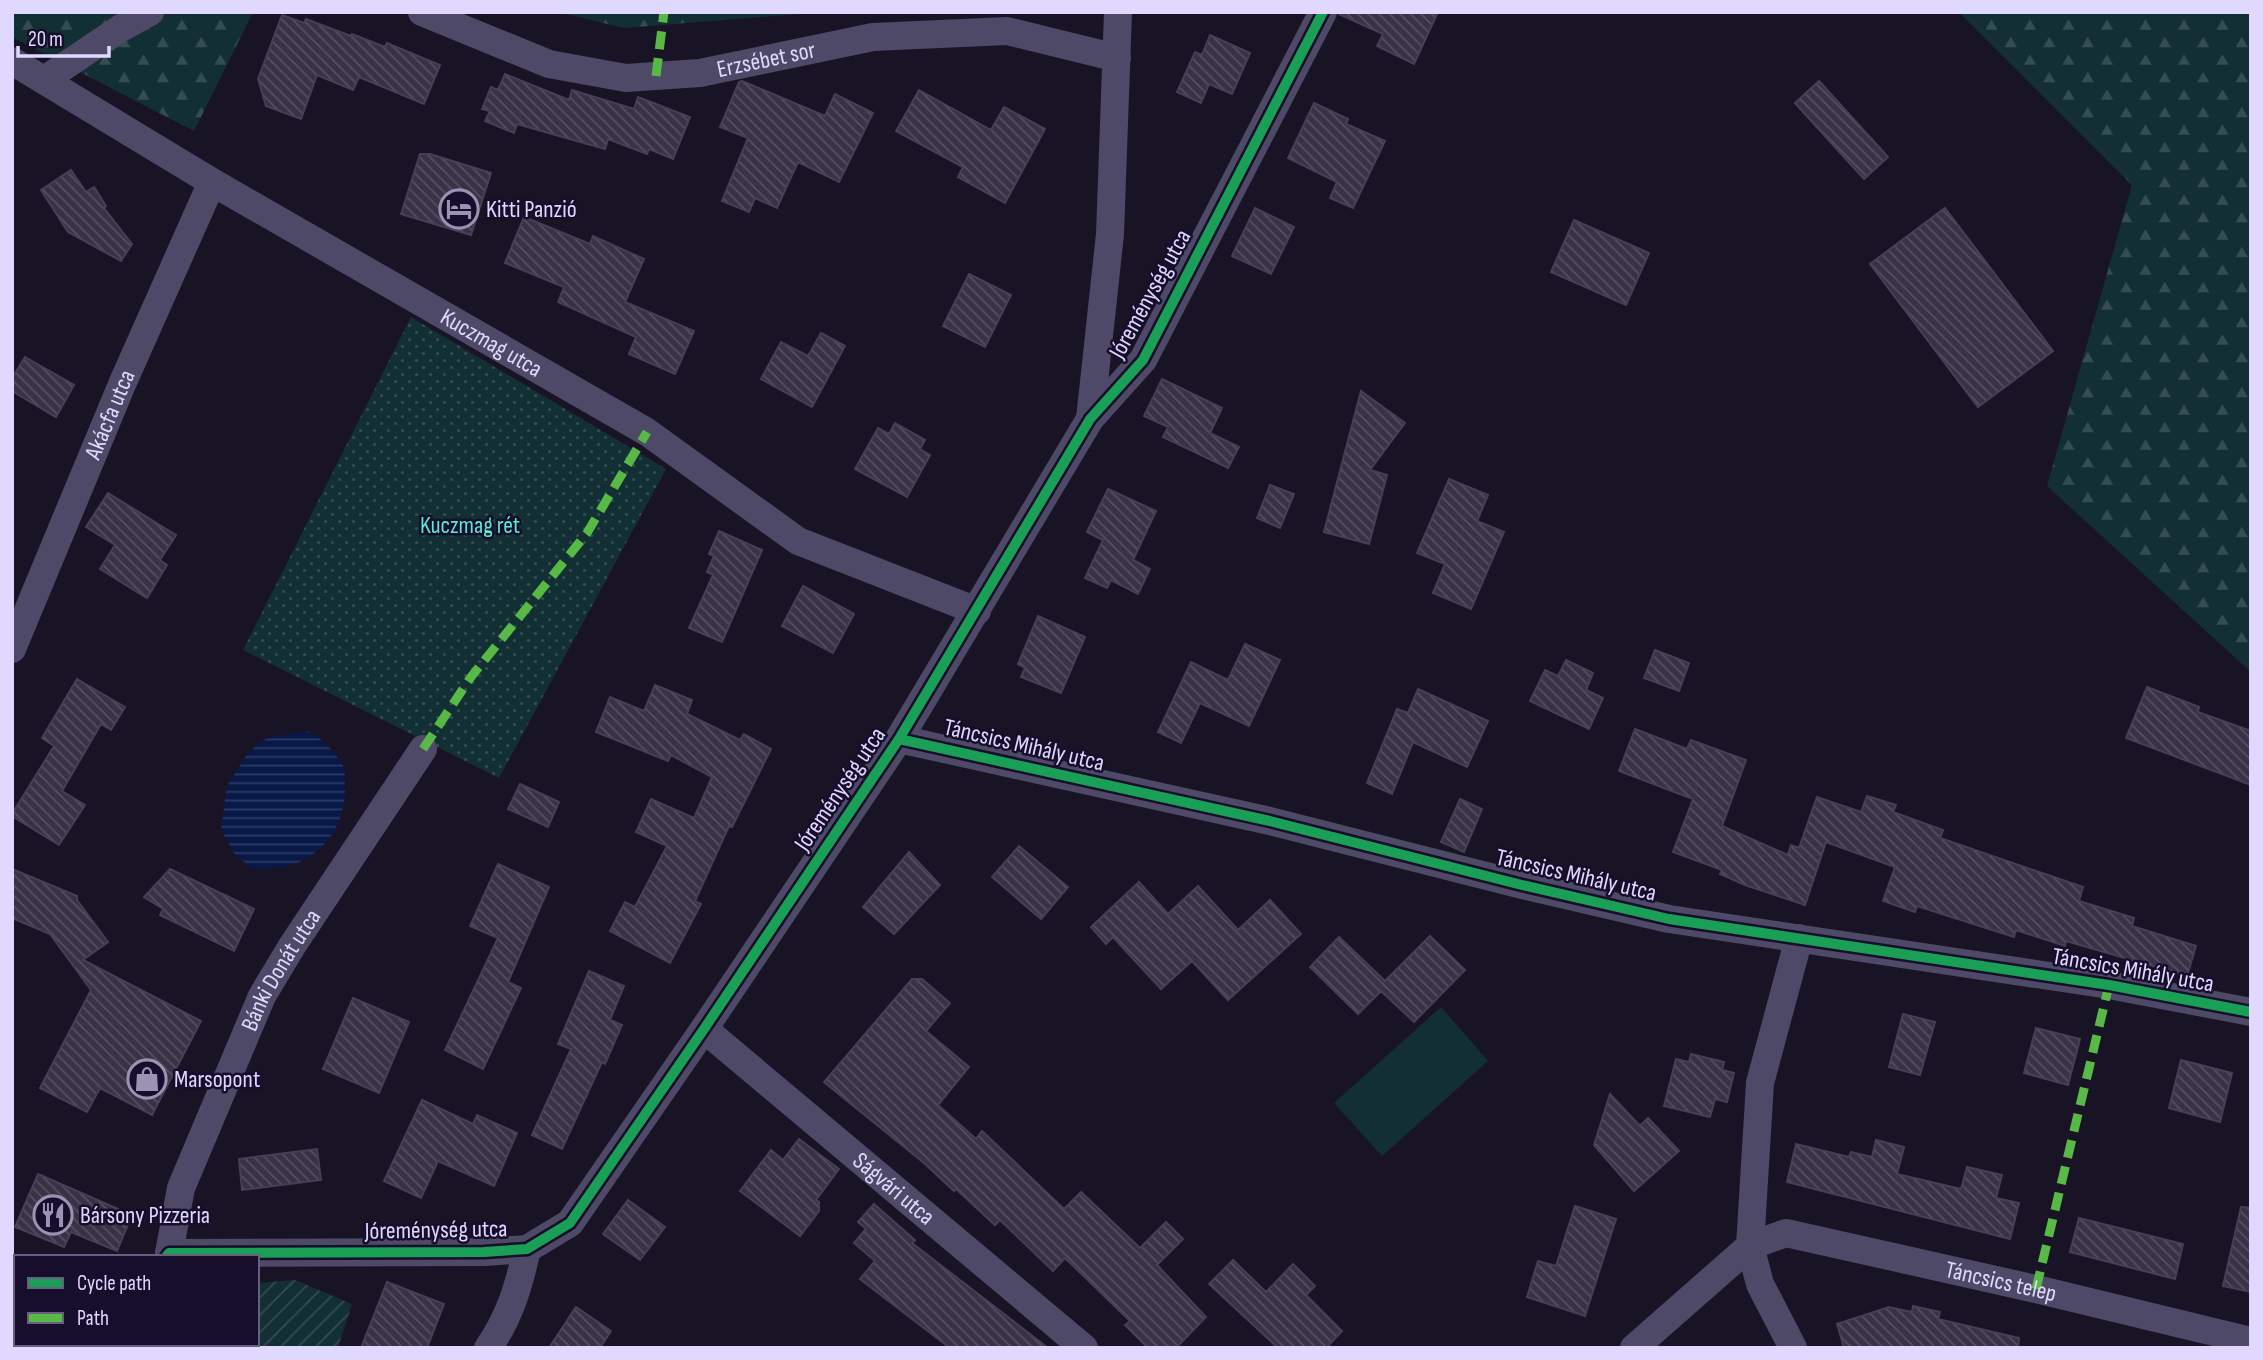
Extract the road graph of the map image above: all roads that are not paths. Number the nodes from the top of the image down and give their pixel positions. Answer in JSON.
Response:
{"nodes":[{"id":1,"x":150,"y":12,"type":"edge"},
{"id":2,"x":422,"y":12,"type":"edge"},
{"id":3,"x":1118,"y":12,"type":"edge"},
{"id":4,"x":1322,"y":12,"type":"edge"},
{"id":5,"x":1117,"y":58,"type":"junction"},
{"id":6,"x":12,"y":61,"type":"edge"},
{"id":7,"x":44,"y":80,"type":"junction"},
{"id":8,"x":212,"y":182,"type":"junction"},
{"id":9,"x":1090,"y":419,"type":"junction"},
{"id":10,"x":977,"y":611,"type":"junction"},
{"id":11,"x":12,"y":649,"type":"edge"},
{"id":12,"x":899,"y":738,"type":"junction"},
{"id":13,"x":423,"y":749,"type":"dead end"},
{"id":14,"x":1799,"y":938,"type":"junction"},
{"id":15,"x":2251,"y":1012,"type":"edge"},
{"id":16,"x":704,"y":1029,"type":"junction"},
{"id":17,"x":1750,"y":1246,"type":"junction"},
{"id":18,"x":527,"y":1249,"type":"junction"},
{"id":19,"x":168,"y":1255,"type":"edge"},
{"id":20,"x":2251,"y":1341,"type":"edge"},
{"id":21,"x":488,"y":1348,"type":"edge"},
{"id":22,"x":1084,"y":1348,"type":"edge"},
{"id":23,"x":1634,"y":1348,"type":"edge"},
{"id":24,"x":1793,"y":1348,"type":"edge"}],
"edges":[{"from":1,"to":7,"type":"street"},
{"from":2,"to":5,"type":"street","name":"Erzsébet sor"},
{"from":3,"to":5,"type":"street"},
{"from":4,"to":9,"type":"street","name":"Jóreménység utca"},
{"from":5,"to":9,"type":"street"},
{"from":6,"to":7,"type":"street","name":"Kuczmag utca"},
{"from":7,"to":8,"type":"street","name":"Kuczmag utca"},
{"from":8,"to":10,"type":"street","name":"Kuczmag utca"},
{"from":8,"to":11,"type":"street","name":"Akácfa utca"},
{"from":9,"to":10,"type":"street","name":"Jóreménység utca"},
{"from":10,"to":12,"type":"street","name":"Jóreménység utca"},
{"from":12,"to":14,"type":"street","name":"Táncsics Mihály utca"},
{"from":12,"to":16,"type":"street","name":"Jóreménység utca"},
{"from":13,"to":19,"type":"street","name":"Bánki Donát utca"},
{"from":14,"to":15,"type":"street","name":"Táncsics Mihály utca"},
{"from":14,"to":17,"type":"street"},
{"from":16,"to":18,"type":"street","name":"Jóreménység utca"},
{"from":16,"to":22,"type":"street","name":"Ságvári utca"},
{"from":17,"to":20,"type":"street","name":"Táncsics telep"},
{"from":17,"to":23,"type":"street"},
{"from":17,"to":24,"type":"street"},
{"from":18,"to":19,"type":"street","name":"Jóreménység utca"},
{"from":18,"to":21,"type":"street","name":"Jóreménység utca"}]}
